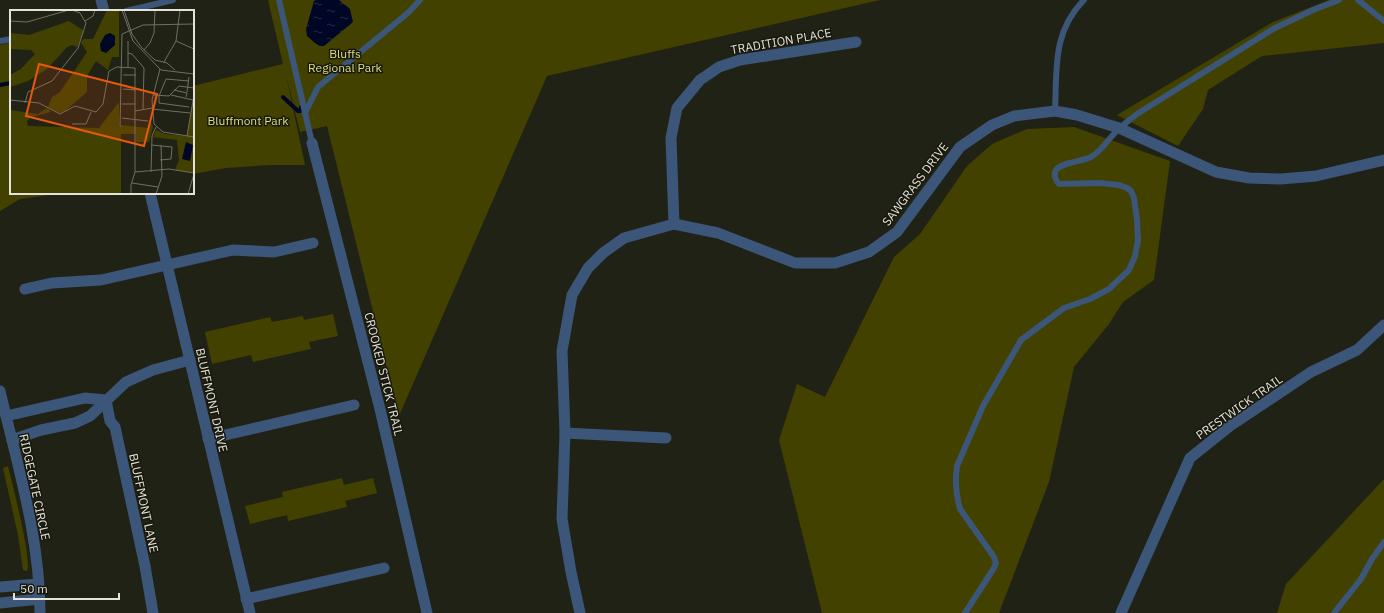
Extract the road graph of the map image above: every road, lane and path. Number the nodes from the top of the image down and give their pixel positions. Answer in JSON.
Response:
{"nodes":[{"id":1,"x":101,"y":0,"type":"edge"},
{"id":2,"x":173,"y":0,"type":"edge"},
{"id":3,"x":279,"y":0,"type":"edge"},
{"id":4,"x":420,"y":0,"type":"edge"},
{"id":5,"x":1084,"y":0,"type":"edge"},
{"id":6,"x":1339,"y":0,"type":"edge"},
{"id":7,"x":1358,"y":0,"type":"edge"},
{"id":8,"x":104,"y":10,"type":"edge"},
{"id":9,"x":130,"y":10,"type":"edge"},
{"id":10,"x":1384,"y":21,"type":"edge"},
{"id":11,"x":10,"y":39,"type":"edge"},
{"id":12,"x":0,"y":42,"type":"edge"},
{"id":13,"x":856,"y":42,"type":"dead end"},
{"id":14,"x":1055,"y":112,"type":"junction"},
{"id":15,"x":305,"y":113,"type":"junction"},
{"id":16,"x":1119,"y":128,"type":"junction"},
{"id":17,"x":312,"y":143,"type":"joint"},
{"id":18,"x":1384,"y":160,"type":"edge"},
{"id":19,"x":150,"y":194,"type":"edge"},
{"id":20,"x":674,"y":224,"type":"junction"},
{"id":21,"x":313,"y":243,"type":"dead end"},
{"id":22,"x":167,"y":265,"type":"junction"},
{"id":23,"x":25,"y":289,"type":"dead end"},
{"id":24,"x":1384,"y":325,"type":"edge"},
{"id":25,"x":190,"y":360,"type":"junction"},
{"id":26,"x":0,"y":391,"type":"edge"},
{"id":27,"x":106,"y":400,"type":"junction"},
{"id":28,"x":354,"y":406,"type":"dead end"},
{"id":29,"x":6,"y":416,"type":"junction"},
{"id":30,"x":565,"y":433,"type":"junction"},
{"id":31,"x":7,"y":434,"type":"edge"},
{"id":32,"x":666,"y":438,"type":"dead end"},
{"id":33,"x":208,"y":439,"type":"junction"},
{"id":34,"x":1384,"y":542,"type":"edge"},
{"id":35,"x":384,"y":568,"type":"dead end"},
{"id":36,"x":38,"y":584,"type":"junction"},
{"id":37,"x":0,"y":587,"type":"edge"},
{"id":38,"x":40,"y":599,"type":"junction"},
{"id":39,"x":246,"y":599,"type":"junction"},
{"id":40,"x":0,"y":602,"type":"edge"},
{"id":41,"x":40,"y":613,"type":"edge"},
{"id":42,"x":153,"y":613,"type":"edge"},
{"id":43,"x":250,"y":613,"type":"edge"},
{"id":44,"x":427,"y":613,"type":"edge"},
{"id":45,"x":580,"y":613,"type":"edge"},
{"id":46,"x":965,"y":613,"type":"edge"},
{"id":47,"x":1121,"y":613,"type":"edge"},
{"id":48,"x":1334,"y":613,"type":"edge"}],
"edges":[{"from":1,"to":8,"type":"street"},
{"from":2,"to":9,"type":"lane"},
{"from":3,"to":15,"type":"lane"},
{"from":4,"to":15,"type":"lane"},
{"from":5,"to":14,"type":"lane"},
{"from":6,"to":16,"type":"lane"},
{"from":7,"to":10,"type":"lane"},
{"from":11,"to":12,"type":"lane"},
{"from":13,"to":20,"type":"street","name":"TRADITION PLACE"},
{"from":14,"to":16,"type":"street","name":"SAWGRASS DRIVE"},
{"from":14,"to":20,"type":"street","name":"SAWGRASS DRIVE"},
{"from":15,"to":17,"type":"lane"},
{"from":16,"to":18,"type":"street","name":"SAWGRASS DRIVE"},
{"from":16,"to":46,"type":"lane"},
{"from":17,"to":44,"type":"street","name":"CROOKED STICK TRAIL"},
{"from":19,"to":22,"type":"street","name":"BLUFFMONT DRIVE"},
{"from":20,"to":30,"type":"street","name":"SAWGRASS DRIVE"},
{"from":21,"to":22,"type":"street"},
{"from":22,"to":23,"type":"street"},
{"from":22,"to":25,"type":"street","name":"BLUFFMONT DRIVE"},
{"from":24,"to":47,"type":"street","name":"PRESTWICK TRAIL"},
{"from":25,"to":27,"type":"street"},
{"from":25,"to":33,"type":"street","name":"BLUFFMONT DRIVE"},
{"from":26,"to":29,"type":"street","name":"RIDGEGATE CIRCLE"},
{"from":27,"to":29,"type":"street"},
{"from":27,"to":31,"type":"street"},
{"from":27,"to":42,"type":"street","name":"BLUFFMONT LANE"},
{"from":28,"to":33,"type":"street"},
{"from":29,"to":31,"type":"street","name":"RIDGEGATE CIRCLE"},
{"from":30,"to":32,"type":"street"},
{"from":30,"to":45,"type":"street"},
{"from":31,"to":36,"type":"street","name":"RIDGEGATE CIRCLE"},
{"from":33,"to":39,"type":"street","name":"BLUFFMONT DRIVE"},
{"from":34,"to":48,"type":"lane"},
{"from":35,"to":39,"type":"street"},
{"from":36,"to":37,"type":"street"},
{"from":36,"to":38,"type":"street","name":"RIDGEGATE CIRCLE"},
{"from":38,"to":40,"type":"street"},
{"from":38,"to":41,"type":"street","name":"RIDGEGATE CIRCLE"},
{"from":39,"to":43,"type":"street","name":"BLUFFMONT DRIVE"}]}
